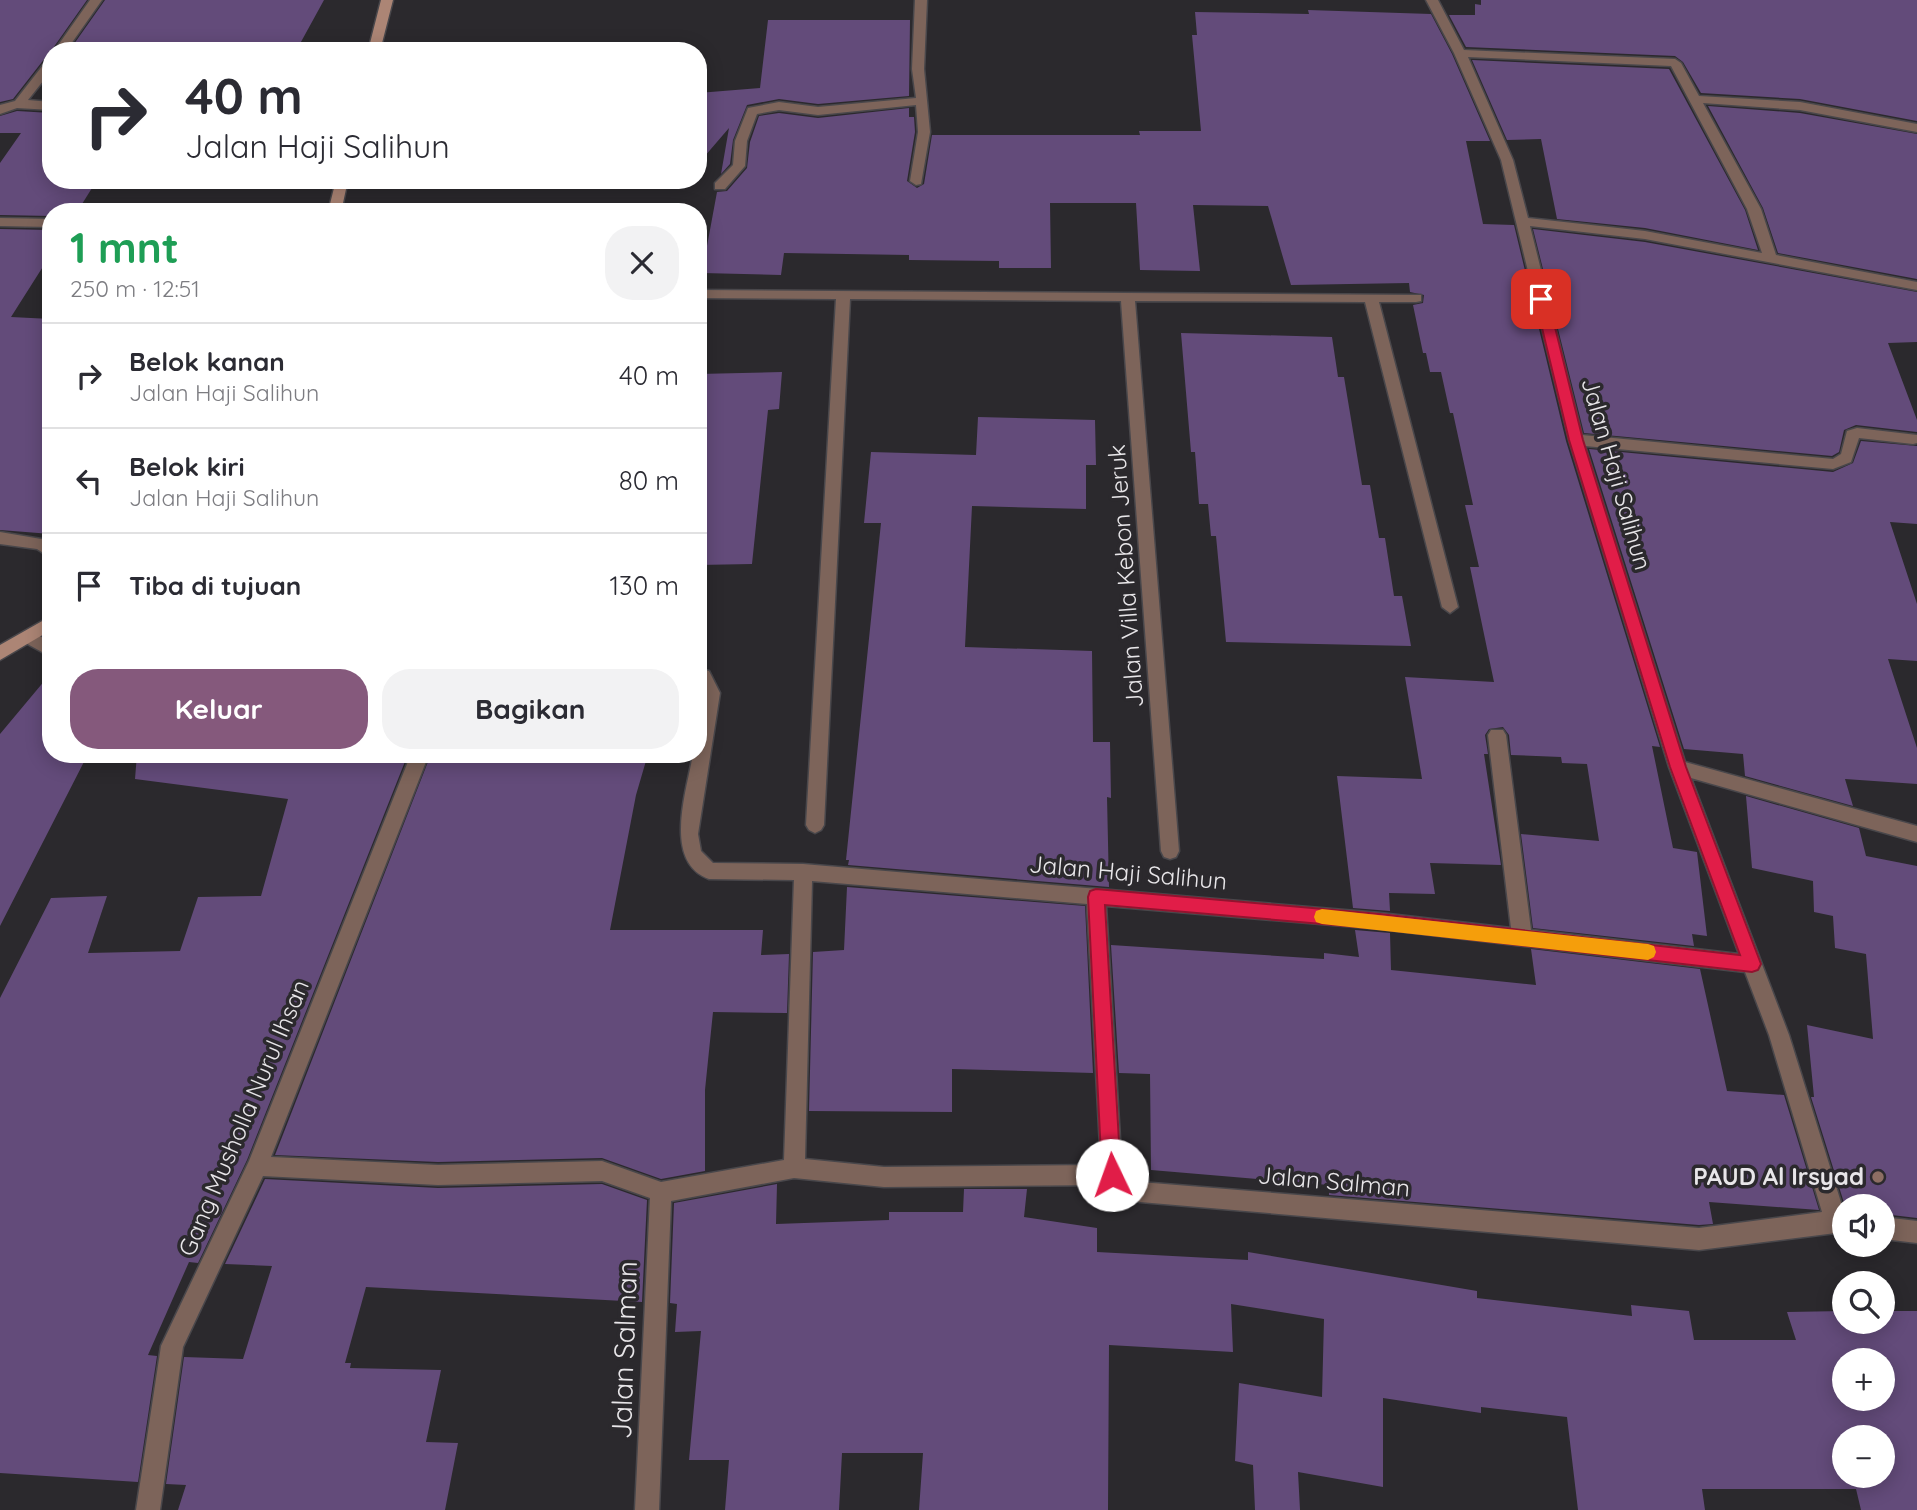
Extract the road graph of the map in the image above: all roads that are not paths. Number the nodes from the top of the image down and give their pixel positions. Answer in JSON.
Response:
{"nodes":[{"id":1,"x":96,"y":0,"type":"edge"},
{"id":2,"x":387,"y":0,"type":"edge"},
{"id":3,"x":921,"y":0,"type":"edge"},
{"id":4,"x":1433,"y":0,"type":"edge"},
{"id":5,"x":66,"y":42,"type":"edge"},
{"id":6,"x":376,"y":42,"type":"edge"},
{"id":7,"x":1460,"y":53,"type":"junction"},
{"id":8,"x":42,"y":75,"type":"edge"},
{"id":9,"x":1696,"y":99,"type":"junction"},
{"id":10,"x":922,"y":101,"type":"junction"},
{"id":11,"x":19,"y":104,"type":"junction"},
{"id":12,"x":42,"y":105,"type":"edge"},
{"id":13,"x":0,"y":110,"type":"edge"},
{"id":14,"x":1917,"y":128,"type":"edge"},
{"id":15,"x":916,"y":181,"type":"dead end"},
{"id":16,"x":720,"y":186,"type":"dead end"},
{"id":17,"x":1522,"y":221,"type":"junction"},
{"id":18,"x":0,"y":222,"type":"edge"},
{"id":19,"x":42,"y":223,"type":"edge"},
{"id":20,"x":1770,"y":260,"type":"junction"},
{"id":21,"x":1917,"y":286,"type":"edge"},
{"id":22,"x":707,"y":294,"type":"edge"},
{"id":23,"x":843,"y":295,"type":"junction"},
{"id":24,"x":1128,"y":298,"type":"junction"},
{"id":25,"x":1371,"y":298,"type":"junction"},
{"id":26,"x":1416,"y":298,"type":"dead end"},
{"id":27,"x":1913,"y":439,"type":"dead end"},
{"id":28,"x":1576,"y":440,"type":"junction"},
{"id":29,"x":0,"y":538,"type":"edge"},
{"id":30,"x":42,"y":545,"type":"edge"},
{"id":31,"x":1450,"y":607,"type":"dead end"},
{"id":32,"x":42,"y":627,"type":"edge"},
{"id":33,"x":28,"y":636,"type":"junction"},
{"id":34,"x":42,"y":646,"type":"edge"},
{"id":35,"x":0,"y":653,"type":"edge"},
{"id":36,"x":707,"y":684,"type":"edge"},
{"id":37,"x":707,"y":724,"type":"edge"},
{"id":38,"x":1497,"y":735,"type":"dead end"},
{"id":39,"x":416,"y":763,"type":"edge"},
{"id":40,"x":701,"y":763,"type":"edge"},
{"id":41,"x":1678,"y":767,"type":"junction"},
{"id":42,"x":815,"y":825,"type":"dead end"},
{"id":43,"x":1917,"y":834,"type":"edge"},
{"id":44,"x":1170,"y":851,"type":"dead end"},
{"id":45,"x":803,"y":872,"type":"junction"},
{"id":46,"x":1096,"y":897,"type":"junction"},
{"id":47,"x":1522,"y":937,"type":"junction"},
{"id":48,"x":1752,"y":964,"type":"junction"},
{"id":49,"x":257,"y":1166,"type":"junction"},
{"id":50,"x":794,"y":1168,"type":"junction"},
{"id":51,"x":1112,"y":1175,"type":"junction"},
{"id":52,"x":661,"y":1192,"type":"junction"},
{"id":53,"x":1832,"y":1197,"type":"edge"},
{"id":54,"x":1832,"y":1223,"type":"edge"},
{"id":55,"x":1895,"y":1229,"type":"edge"},
{"id":56,"x":1917,"y":1232,"type":"edge"},
{"id":57,"x":148,"y":1510,"type":"edge"},
{"id":58,"x":647,"y":1510,"type":"edge"}],
"edges":[{"from":1,"to":5,"type":"street"},
{"from":2,"to":6,"type":"street"},
{"from":3,"to":10,"type":"street"},
{"from":4,"to":7,"type":"street","name":"Jalan Haji Salihun"},
{"from":7,"to":9,"type":"street"},
{"from":7,"to":17,"type":"street","name":"Jalan Haji Salihun"},
{"from":8,"to":11,"type":"street"},
{"from":9,"to":14,"type":"street"},
{"from":9,"to":20,"type":"street"},
{"from":10,"to":15,"type":"street"},
{"from":10,"to":16,"type":"street"},
{"from":11,"to":12,"type":"street"},
{"from":11,"to":13,"type":"street"},
{"from":17,"to":20,"type":"street"},
{"from":17,"to":28,"type":"street","name":"Jalan Haji Salihun"},
{"from":18,"to":19,"type":"street"},
{"from":20,"to":21,"type":"street"},
{"from":22,"to":23,"type":"street"},
{"from":23,"to":24,"type":"street"},
{"from":23,"to":42,"type":"street"},
{"from":24,"to":25,"type":"street"},
{"from":24,"to":44,"type":"street","name":"Jalan Villa Kebon Jeruk"},
{"from":25,"to":26,"type":"street"},
{"from":25,"to":31,"type":"street"},
{"from":27,"to":28,"type":"street"},
{"from":28,"to":41,"type":"street","name":"Jalan Haji Salihun"},
{"from":29,"to":30,"type":"street"},
{"from":32,"to":33,"type":"street"},
{"from":33,"to":34,"type":"street"},
{"from":33,"to":35,"type":"street"},
{"from":36,"to":37,"type":"street","name":"Jalan Haji Salihun"},
{"from":38,"to":47,"type":"street"},
{"from":39,"to":49,"type":"street","name":"Gang Musholla Nurul Ihsan"},
{"from":40,"to":45,"type":"street","name":"Jalan Haji Salihun"},
{"from":41,"to":43,"type":"street"},
{"from":41,"to":48,"type":"street","name":"Jalan Haji Salihun"},
{"from":45,"to":46,"type":"street","name":"Jalan Haji Salihun"},
{"from":45,"to":50,"type":"street"},
{"from":46,"to":47,"type":"street","name":"Jalan Haji Salihun"},
{"from":46,"to":51,"type":"street"},
{"from":47,"to":48,"type":"street","name":"Jalan Haji Salihun"},
{"from":48,"to":53,"type":"street","name":"Jalan Haji Salihun"},
{"from":49,"to":52,"type":"street"},
{"from":49,"to":57,"type":"street","name":"Gang Musholla Nurul Ihsan"},
{"from":50,"to":51,"type":"street"},
{"from":50,"to":52,"type":"street"},
{"from":51,"to":54,"type":"street","name":"Jalan Salman"},
{"from":52,"to":58,"type":"street","name":"Jalan Salman"},
{"from":55,"to":56,"type":"street"}]}
